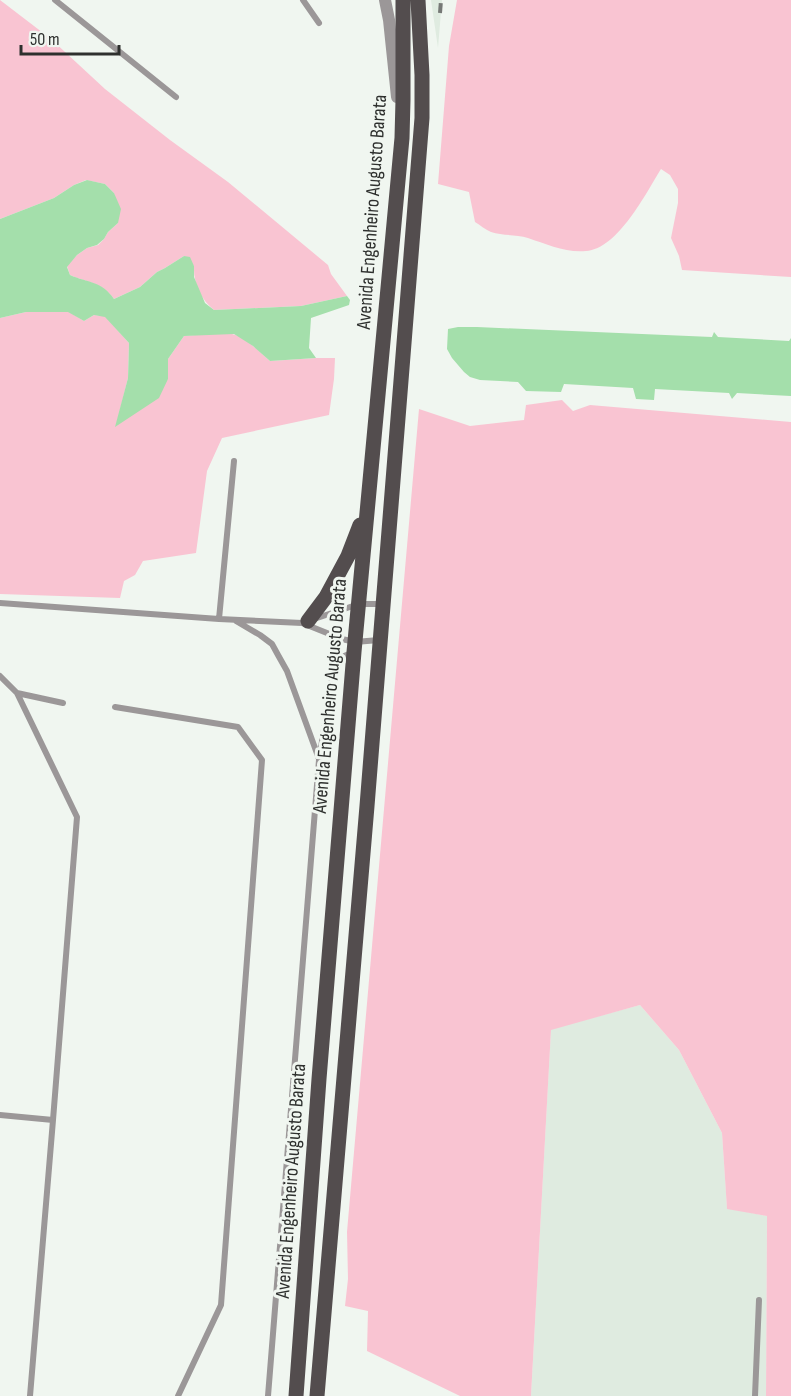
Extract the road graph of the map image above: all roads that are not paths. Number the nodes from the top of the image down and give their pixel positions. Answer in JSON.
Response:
{"nodes":[{"id":1,"x":55,"y":0,"type":"edge"},
{"id":2,"x":303,"y":0,"type":"edge"},
{"id":3,"x":386,"y":0,"type":"edge"},
{"id":4,"x":403,"y":0,"type":"edge"},
{"id":5,"x":418,"y":0,"type":"edge"},
{"id":6,"x":319,"y":23,"type":"dead end"},
{"id":7,"x":176,"y":97,"type":"dead end"},
{"id":8,"x":402,"y":138,"type":"junction"},
{"id":9,"x":234,"y":461,"type":"dead end"},
{"id":10,"x":368,"y":502,"type":"junction"},
{"id":11,"x":0,"y":603,"type":"edge"},
{"id":12,"x":359,"y":604,"type":"junction"},
{"id":13,"x":383,"y":604,"type":"junction"},
{"id":14,"x":219,"y":619,"type":"junction"},
{"id":15,"x":233,"y":619,"type":"junction"},
{"id":16,"x":305,"y":622,"type":"junction"},
{"id":17,"x":380,"y":640,"type":"junction"},
{"id":18,"x":355,"y":647,"type":"junction"},
{"id":19,"x":0,"y":676,"type":"edge"},
{"id":20,"x":17,"y":693,"type":"junction"},
{"id":21,"x":63,"y":703,"type":"dead end"},
{"id":22,"x":115,"y":707,"type":"dead end"},
{"id":23,"x":319,"y":760,"type":"junction"},
{"id":24,"x":0,"y":1115,"type":"edge"},
{"id":25,"x":53,"y":1120,"type":"junction"},
{"id":26,"x":759,"y":1300,"type":"dead end"},
{"id":27,"x":30,"y":1396,"type":"edge"},
{"id":28,"x":178,"y":1396,"type":"edge"},
{"id":29,"x":268,"y":1396,"type":"edge"},
{"id":30,"x":296,"y":1396,"type":"edge"},
{"id":31,"x":317,"y":1396,"type":"edge"},
{"id":32,"x":755,"y":1396,"type":"edge"}],
"edges":[{"from":1,"to":7,"type":"lane"},
{"from":2,"to":6,"type":"lane"},
{"from":3,"to":8,"type":"street"},
{"from":4,"to":8,"type":"main road","name":"Avenida Engenheiro Augusto Barata"},
{"from":5,"to":13,"type":"main road"},
{"from":8,"to":10,"type":"main road","name":"Avenida Engenheiro Augusto Barata"},
{"from":9,"to":14,"type":"lane"},
{"from":10,"to":12,"type":"main road","name":"Avenida Engenheiro Augusto Barata"},
{"from":10,"to":16,"type":"main road"},
{"from":11,"to":14,"type":"lane"},
{"from":12,"to":13,"type":"lane"},
{"from":12,"to":16,"type":"lane"},
{"from":12,"to":18,"type":"main road","name":"Avenida Engenheiro Augusto Barata"},
{"from":13,"to":17,"type":"main road"},
{"from":14,"to":15,"type":"lane"},
{"from":15,"to":16,"type":"lane"},
{"from":15,"to":23,"type":"lane"},
{"from":16,"to":18,"type":"lane"},
{"from":17,"to":18,"type":"lane"},
{"from":17,"to":31,"type":"main road"},
{"from":18,"to":23,"type":"lane"},
{"from":18,"to":30,"type":"main road","name":"Avenida Engenheiro Augusto Barata"},
{"from":19,"to":20,"type":"lane"},
{"from":20,"to":21,"type":"lane"},
{"from":20,"to":25,"type":"lane"},
{"from":22,"to":28,"type":"lane"},
{"from":23,"to":29,"type":"lane"},
{"from":24,"to":25,"type":"lane"},
{"from":25,"to":27,"type":"lane"},
{"from":26,"to":32,"type":"lane"}]}
